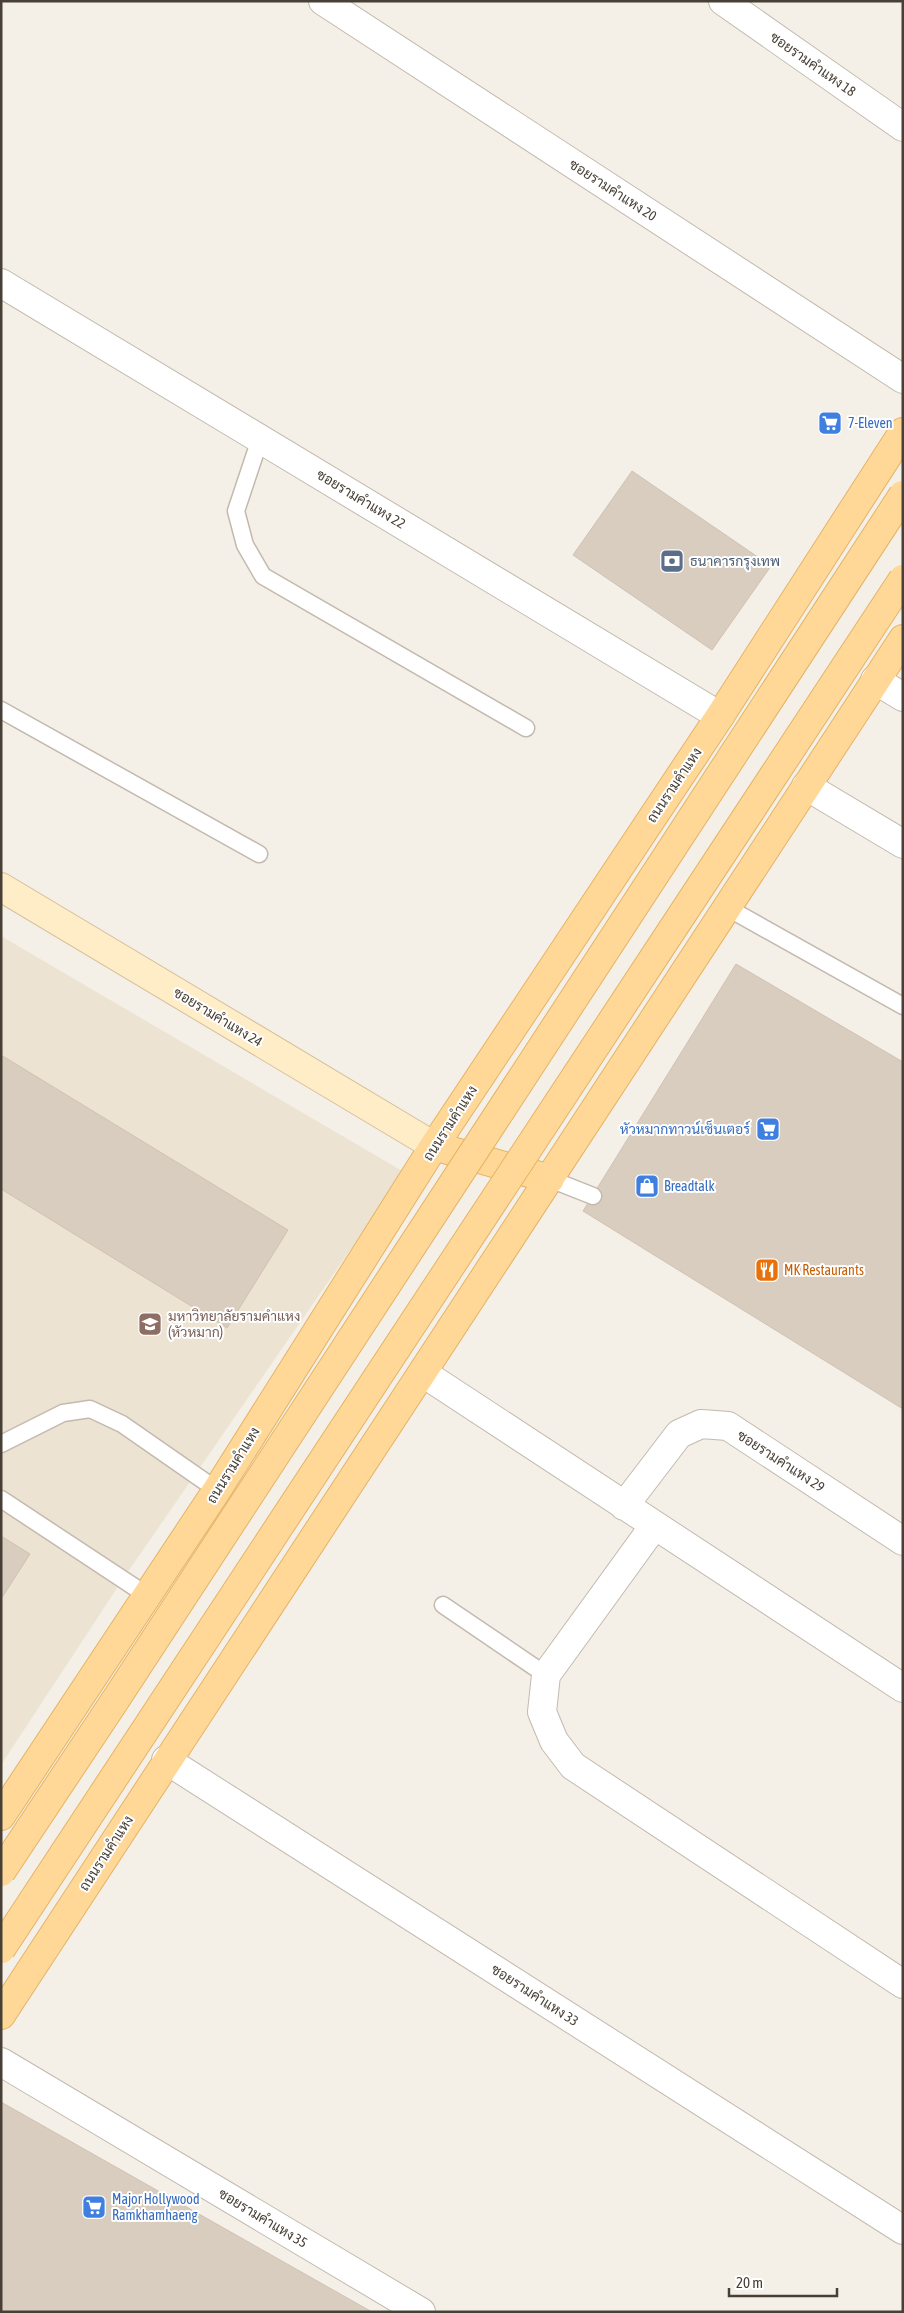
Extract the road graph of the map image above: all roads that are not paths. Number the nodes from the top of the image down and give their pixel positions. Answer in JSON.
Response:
{"nodes":[{"id":1,"x":323,"y":1,"type":"edge"},
{"id":2,"x":723,"y":1,"type":"edge"},
{"id":3,"x":903,"y":127,"type":"edge"},
{"id":4,"x":1,"y":283,"type":"edge"},
{"id":5,"x":903,"y":379,"type":"edge"},
{"id":6,"x":903,"y":432,"type":"edge"},
{"id":7,"x":260,"y":439,"type":"junction"},
{"id":8,"x":868,"y":486,"type":"junction"},
{"id":9,"x":903,"y":495,"type":"edge"},
{"id":10,"x":903,"y":507,"type":"edge"},
{"id":11,"x":903,"y":579,"type":"edge"},
{"id":12,"x":903,"y":639,"type":"edge"},
{"id":13,"x":875,"y":680,"type":"junction"},
{"id":14,"x":903,"y":696,"type":"edge"},
{"id":15,"x":1,"y":710,"type":"edge"},
{"id":16,"x":720,"y":716,"type":"junction"},
{"id":17,"x":526,"y":728,"type":"dead end"},
{"id":18,"x":806,"y":786,"type":"junction"},
{"id":19,"x":903,"y":844,"type":"edge"},
{"id":20,"x":259,"y":854,"type":"dead end"},
{"id":21,"x":1,"y":887,"type":"edge"},
{"id":22,"x":726,"y":907,"type":"junction"},
{"id":23,"x":903,"y":1006,"type":"edge"},
{"id":24,"x":434,"y":1146,"type":"junction"},
{"id":25,"x":550,"y":1179,"type":"junction"},
{"id":26,"x":593,"y":1196,"type":"dead end"},
{"id":27,"x":423,"y":1373,"type":"junction"},
{"id":28,"x":1,"y":1444,"type":"edge"},
{"id":29,"x":217,"y":1490,"type":"junction"},
{"id":30,"x":1,"y":1499,"type":"edge"},
{"id":31,"x":624,"y":1506,"type":"junction"},
{"id":32,"x":654,"y":1526,"type":"junction"},
{"id":33,"x":903,"y":1541,"type":"edge"},
{"id":34,"x":148,"y":1596,"type":"junction"},
{"id":35,"x":443,"y":1605,"type":"dead end"},
{"id":36,"x":546,"y":1675,"type":"junction"},
{"id":37,"x":903,"y":1688,"type":"edge"},
{"id":38,"x":166,"y":1760,"type":"junction"},
{"id":39,"x":1,"y":1816,"type":"edge"},
{"id":40,"x":1,"y":1872,"type":"edge"},
{"id":41,"x":1,"y":1949,"type":"edge"},
{"id":42,"x":903,"y":1984,"type":"edge"},
{"id":43,"x":1,"y":2015,"type":"edge"},
{"id":44,"x":1,"y":2062,"type":"edge"},
{"id":45,"x":903,"y":2230,"type":"edge"},
{"id":46,"x":421,"y":2312,"type":"edge"}],
"edges":[{"from":1,"to":5,"type":"street","name":"ซอยรามคำแหง 20"},
{"from":2,"to":3,"type":"street","name":"ซอยรามคำแหง 18"},
{"from":4,"to":7,"type":"street","name":"ซอยรามคำแหง 22"},
{"from":6,"to":8,"type":"main road","name":"ถนนรามคำแหง"},
{"from":7,"to":16,"type":"street","name":"ซอยรามคำแหง 22"},
{"from":7,"to":17,"type":"lane"},
{"from":8,"to":10,"type":"main road"},
{"from":8,"to":16,"type":"main road","name":"ถนนรามคำแหง"},
{"from":9,"to":40,"type":"main road","bridge":true},
{"from":11,"to":41,"type":"main road","bridge":true},
{"from":12,"to":13,"type":"main road","name":"ถนนรามคำแหง"},
{"from":13,"to":14,"type":"street"},
{"from":13,"to":18,"type":"main road","name":"ถนนรามคำแหง"},
{"from":15,"to":20,"type":"lane"},
{"from":16,"to":24,"type":"main road","name":"ถนนรามคำแหง"},
{"from":18,"to":19,"type":"street"},
{"from":18,"to":22,"type":"main road","name":"ถนนรามคำแหง"},
{"from":21,"to":24,"type":"main road","name":"ซอยรามคำแหง 24"},
{"from":22,"to":23,"type":"lane"},
{"from":22,"to":25,"type":"main road","name":"ถนนรามคำแหง"},
{"from":24,"to":25,"type":"main road"},
{"from":24,"to":29,"type":"main road","name":"ถนนรามคำแหง"},
{"from":25,"to":26,"type":"lane"},
{"from":25,"to":27,"type":"main road","name":"ถนนรามคำแหง"},
{"from":27,"to":31,"type":"street"},
{"from":27,"to":38,"type":"main road","name":"ถนนรามคำแหง"},
{"from":28,"to":29,"type":"lane"},
{"from":29,"to":34,"type":"main road","name":"ถนนรามคำแหง"},
{"from":30,"to":34,"type":"lane"},
{"from":31,"to":32,"type":"street"},
{"from":31,"to":33,"type":"street","name":"ซอยรามคำแหง 29"},
{"from":32,"to":36,"type":"street"},
{"from":32,"to":37,"type":"street"},
{"from":34,"to":39,"type":"main road","name":"ถนนรามคำแหง"},
{"from":35,"to":36,"type":"lane"},
{"from":36,"to":42,"type":"street"},
{"from":38,"to":43,"type":"main road","name":"ถนนรามคำแหง"},
{"from":38,"to":45,"type":"street","name":"ซอยรามคำแหง 33"},
{"from":44,"to":46,"type":"street","name":"ซอยรามคำแหง 35"}]}
